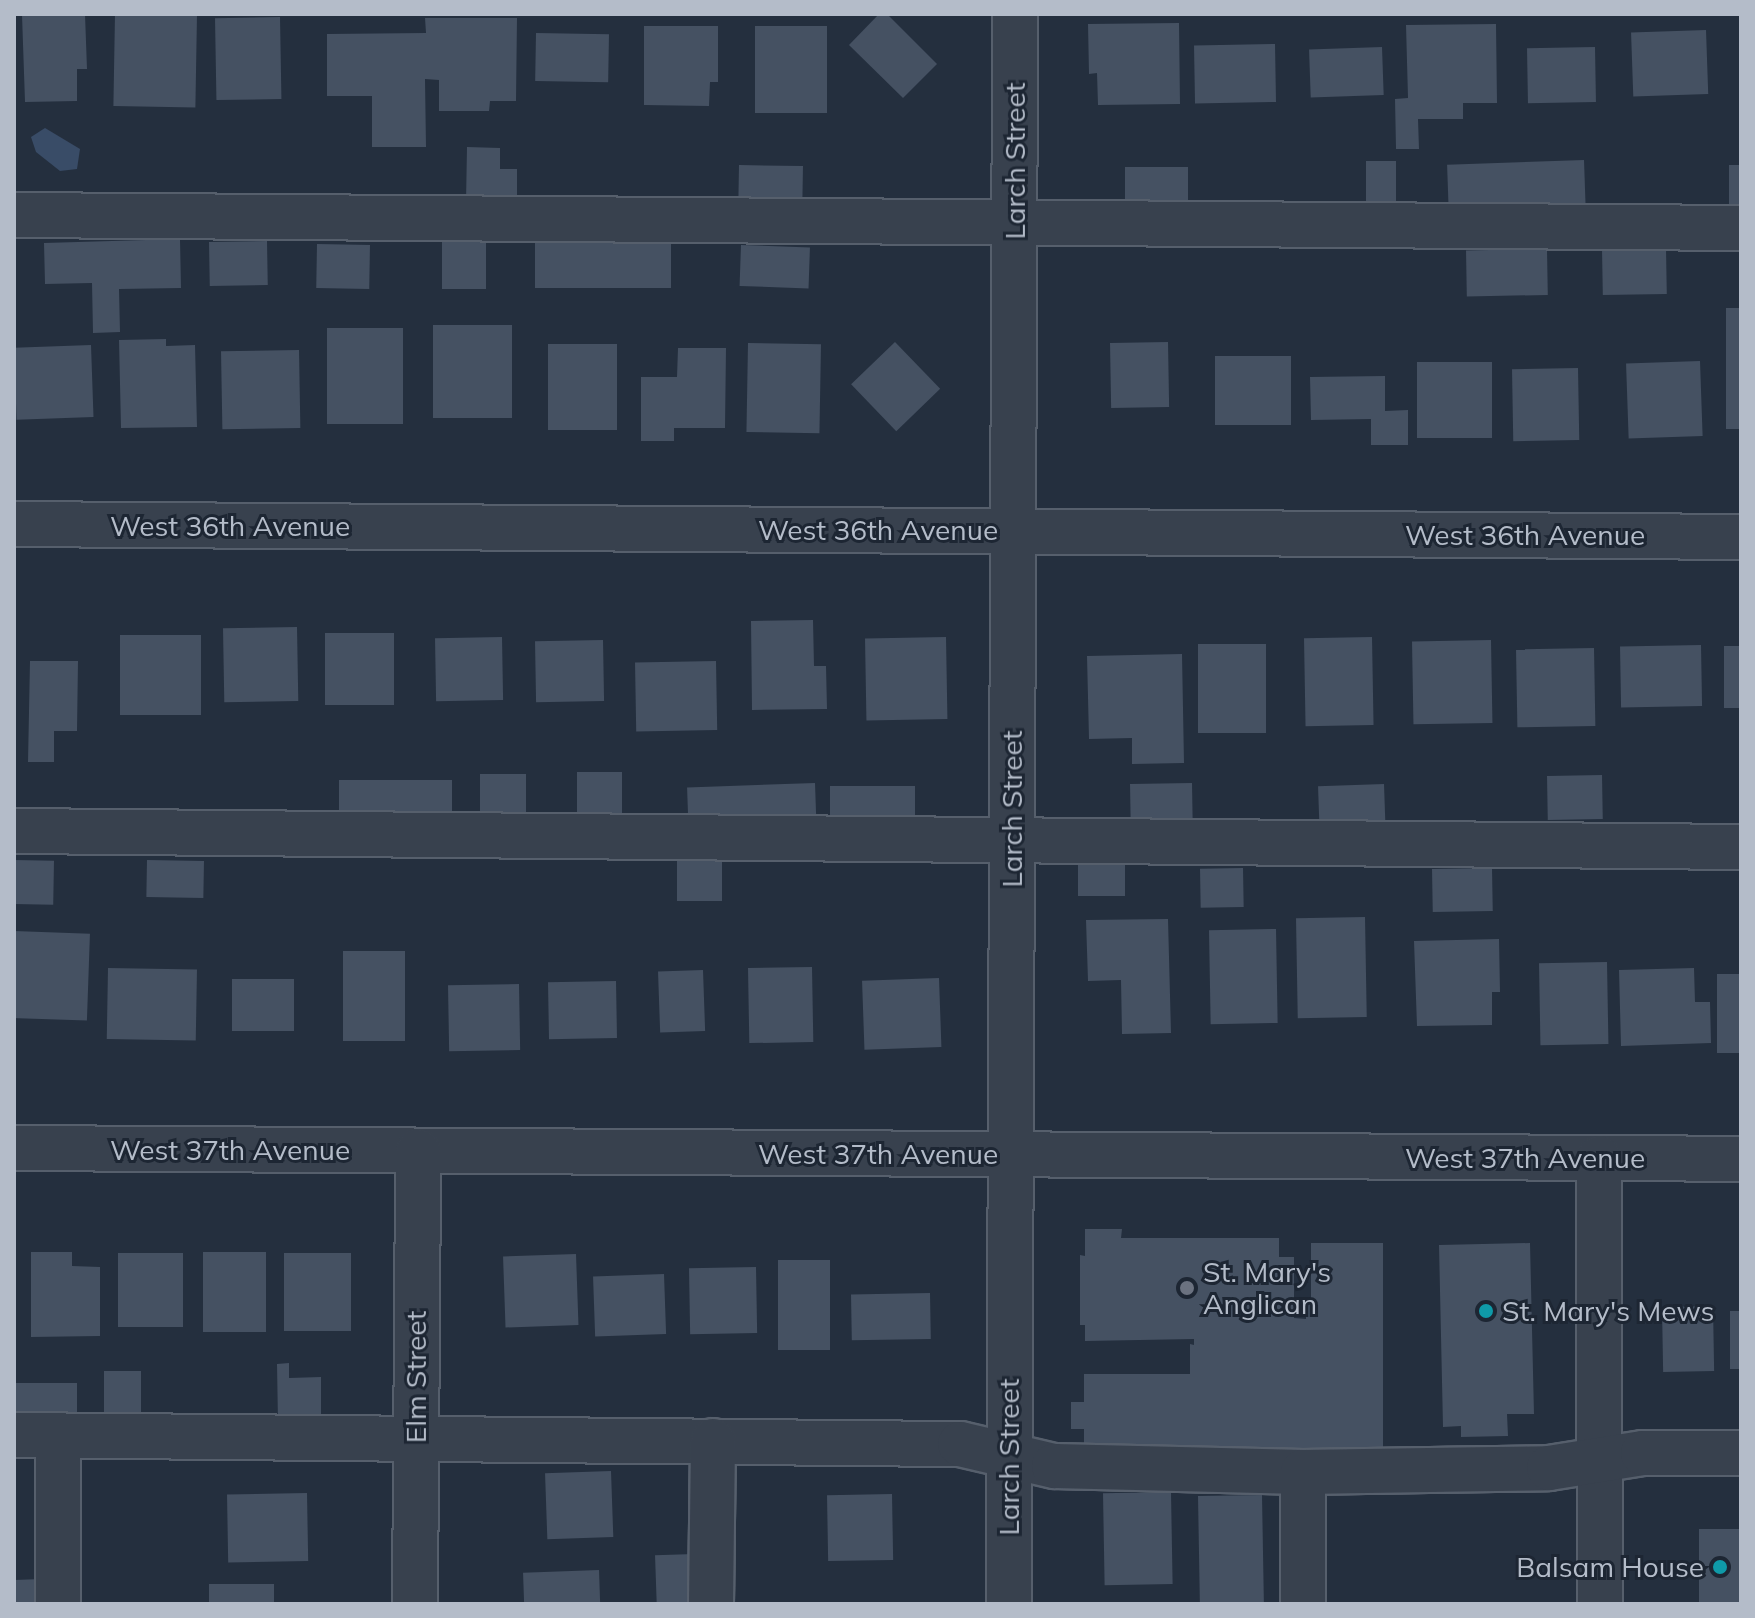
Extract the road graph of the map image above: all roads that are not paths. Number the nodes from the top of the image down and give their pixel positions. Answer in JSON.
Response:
{"nodes":[{"id":1,"x":1015,"y":14,"type":"edge"},
{"id":2,"x":14,"y":215,"type":"edge"},
{"id":3,"x":1014,"y":221,"type":"junction"},
{"id":4,"x":1741,"y":228,"type":"edge"},
{"id":5,"x":14,"y":524,"type":"edge"},
{"id":6,"x":1013,"y":531,"type":"junction"},
{"id":7,"x":1741,"y":537,"type":"edge"},
{"id":8,"x":14,"y":831,"type":"edge"},
{"id":9,"x":1012,"y":841,"type":"junction"},
{"id":10,"x":1741,"y":847,"type":"edge"},
{"id":11,"x":14,"y":1148,"type":"edge"},
{"id":12,"x":418,"y":1151,"type":"junction"},
{"id":13,"x":1011,"y":1154,"type":"junction"},
{"id":14,"x":1599,"y":1158,"type":"junction"},
{"id":15,"x":1741,"y":1159,"type":"edge"},
{"id":16,"x":14,"y":1435,"type":"edge"},
{"id":17,"x":58,"y":1436,"type":"junction"},
{"id":18,"x":416,"y":1437,"type":"junction"},
{"id":19,"x":713,"y":1441,"type":"junction"},
{"id":20,"x":1741,"y":1453,"type":"edge"},
{"id":21,"x":1009,"y":1456,"type":"junction"},
{"id":22,"x":1601,"y":1459,"type":"junction"},
{"id":23,"x":1303,"y":1472,"type":"junction"},
{"id":24,"x":58,"y":1604,"type":"edge"},
{"id":25,"x":415,"y":1604,"type":"edge"},
{"id":26,"x":711,"y":1604,"type":"edge"},
{"id":27,"x":1009,"y":1604,"type":"edge"},
{"id":28,"x":1303,"y":1604,"type":"edge"},
{"id":29,"x":1600,"y":1604,"type":"edge"}],
"edges":[{"from":1,"to":3,"type":"street","name":"Larch Street"},
{"from":2,"to":3,"type":"street"},
{"from":3,"to":4,"type":"street"},
{"from":3,"to":6,"type":"street","name":"Larch Street"},
{"from":5,"to":6,"type":"street","name":"West 36th Avenue"},
{"from":6,"to":7,"type":"street","name":"West 36th Avenue"},
{"from":6,"to":9,"type":"street","name":"Larch Street"},
{"from":8,"to":9,"type":"street"},
{"from":9,"to":10,"type":"street"},
{"from":9,"to":13,"type":"street","name":"Larch Street"},
{"from":11,"to":12,"type":"street","name":"West 37th Avenue"},
{"from":12,"to":13,"type":"street","name":"West 37th Avenue"},
{"from":12,"to":18,"type":"street","name":"Elm Street"},
{"from":13,"to":14,"type":"street","name":"West 37th Avenue"},
{"from":13,"to":21,"type":"street","name":"Larch Street"},
{"from":14,"to":15,"type":"street","name":"West 37th Avenue"},
{"from":14,"to":22,"type":"street"},
{"from":16,"to":17,"type":"street"},
{"from":17,"to":18,"type":"street"},
{"from":17,"to":24,"type":"street"},
{"from":18,"to":19,"type":"street"},
{"from":18,"to":25,"type":"street","name":"Elm Street"},
{"from":19,"to":21,"type":"street"},
{"from":19,"to":26,"type":"street"},
{"from":20,"to":22,"type":"street"},
{"from":21,"to":23,"type":"street"},
{"from":21,"to":27,"type":"street","name":"Larch Street"},
{"from":22,"to":23,"type":"street"},
{"from":22,"to":29,"type":"street"},
{"from":23,"to":28,"type":"street"}]}
